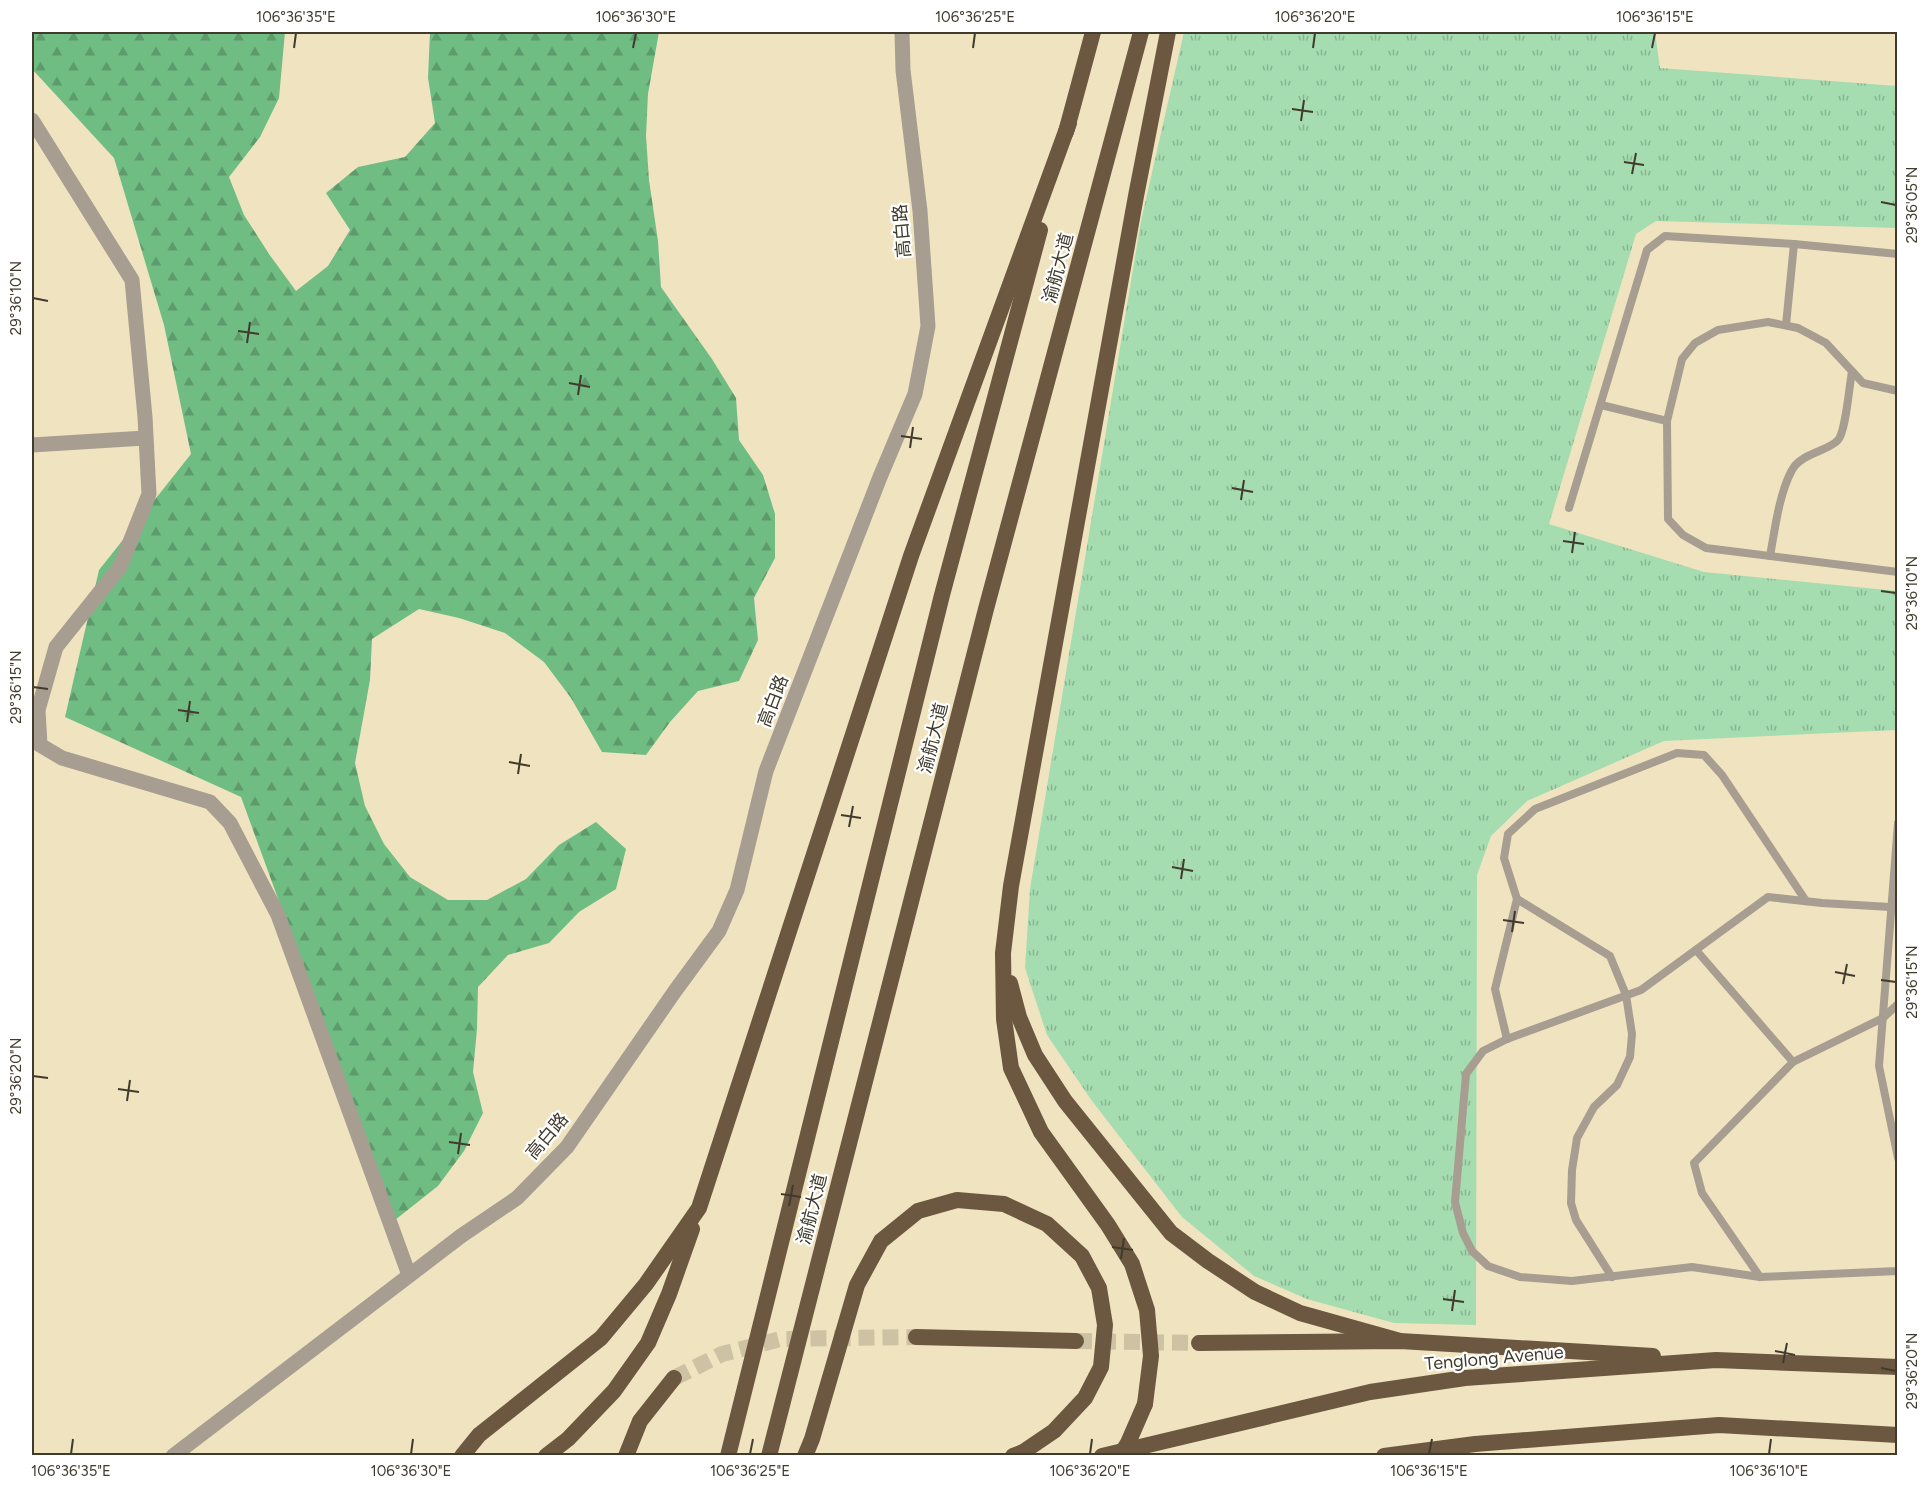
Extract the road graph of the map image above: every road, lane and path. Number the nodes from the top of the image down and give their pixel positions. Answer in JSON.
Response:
{"nodes":[{"id":1,"x":902,"y":32,"type":"edge"},
{"id":2,"x":1093,"y":32,"type":"edge"},
{"id":3,"x":1141,"y":32,"type":"edge"},
{"id":4,"x":1168,"y":32,"type":"edge"},
{"id":5,"x":32,"y":120,"type":"edge"},
{"id":6,"x":1069,"y":123,"type":"junction"},
{"id":7,"x":1794,"y":244,"type":"junction"},
{"id":8,"x":1898,"y":254,"type":"edge"},
{"id":9,"x":1786,"y":325,"type":"junction"},
{"id":10,"x":1852,"y":372,"type":"junction"},
{"id":11,"x":1898,"y":391,"type":"edge"},
{"id":12,"x":1601,"y":405,"type":"junction"},
{"id":13,"x":1667,"y":421,"type":"junction"},
{"id":14,"x":145,"y":438,"type":"junction"},
{"id":15,"x":32,"y":445,"type":"edge"},
{"id":16,"x":1569,"y":508,"type":"dead end"},
{"id":17,"x":1770,"y":556,"type":"junction"},
{"id":18,"x":1898,"y":572,"type":"edge"},
{"id":19,"x":1898,"y":823,"type":"edge"},
{"id":20,"x":1518,"y":899,"type":"junction"},
{"id":21,"x":1806,"y":901,"type":"junction"},
{"id":22,"x":1890,"y":907,"type":"junction"},
{"id":23,"x":1696,"y":950,"type":"junction"},
{"id":24,"x":1003,"y":953,"type":"junction"},
{"id":25,"x":1626,"y":995,"type":"junction"},
{"id":26,"x":1898,"y":1004,"type":"edge"},
{"id":27,"x":1883,"y":1018,"type":"junction"},
{"id":28,"x":1507,"y":1039,"type":"junction"},
{"id":29,"x":1792,"y":1062,"type":"junction"},
{"id":30,"x":1898,"y":1158,"type":"edge"},
{"id":31,"x":699,"y":1208,"type":"junction"},
{"id":32,"x":1898,"y":1271,"type":"edge"},
{"id":33,"x":409,"y":1275,"type":"junction"},
{"id":34,"x":1612,"y":1277,"type":"junction"},
{"id":35,"x":1760,"y":1277,"type":"junction"},
{"id":36,"x":916,"y":1337,"type":"tunnel mouth"},
{"id":37,"x":1076,"y":1341,"type":"tunnel mouth"},
{"id":38,"x":1400,"y":1341,"type":"junction"},
{"id":39,"x":1199,"y":1343,"type":"tunnel mouth"},
{"id":40,"x":1716,"y":1360,"type":"junction"},
{"id":41,"x":1898,"y":1367,"type":"edge"},
{"id":42,"x":674,"y":1378,"type":"tunnel mouth"},
{"id":43,"x":1898,"y":1435,"type":"edge"},
{"id":44,"x":771,"y":1450,"type":"edge"},
{"id":45,"x":728,"y":1453,"type":"edge"},
{"id":46,"x":173,"y":1455,"type":"edge"},
{"id":47,"x":462,"y":1455,"type":"edge"},
{"id":48,"x":546,"y":1455,"type":"edge"},
{"id":49,"x":626,"y":1455,"type":"edge"},
{"id":50,"x":805,"y":1455,"type":"edge"},
{"id":51,"x":1013,"y":1455,"type":"edge"},
{"id":52,"x":1102,"y":1455,"type":"edge"},
{"id":53,"x":1120,"y":1455,"type":"edge"},
{"id":54,"x":1384,"y":1455,"type":"edge"}],
"edges":[{"from":1,"to":33,"type":"street","name":"高白路"},
{"from":2,"to":6,"type":"highway","name":"渝航大道"},
{"from":3,"to":44,"type":"highway","name":"渝航大道"},
{"from":4,"to":24,"type":"highway"},
{"from":5,"to":14,"type":"street"},
{"from":6,"to":31,"type":"highway"},
{"from":6,"to":45,"type":"highway","name":"渝航大道"},
{"from":7,"to":8,"type":"lane"},
{"from":7,"to":9,"type":"lane"},
{"from":7,"to":12,"type":"lane"},
{"from":9,"to":10,"type":"lane"},
{"from":9,"to":13,"type":"lane"},
{"from":10,"to":11,"type":"lane"},
{"from":10,"to":17,"type":"lane"},
{"from":12,"to":13,"type":"lane"},
{"from":12,"to":16,"type":"lane"},
{"from":13,"to":17,"type":"lane"},
{"from":14,"to":15,"type":"street"},
{"from":14,"to":33,"type":"street"},
{"from":17,"to":18,"type":"lane"},
{"from":19,"to":22,"type":"lane"},
{"from":20,"to":21,"type":"lane"},
{"from":20,"to":25,"type":"lane"},
{"from":20,"to":28,"type":"lane"},
{"from":21,"to":22,"type":"lane"},
{"from":21,"to":23,"type":"lane"},
{"from":22,"to":27,"type":"lane"},
{"from":23,"to":25,"type":"lane"},
{"from":23,"to":29,"type":"lane"},
{"from":24,"to":38,"type":"highway"},
{"from":24,"to":53,"type":"highway","bridge":true},
{"from":25,"to":28,"type":"lane"},
{"from":25,"to":34,"type":"lane"},
{"from":26,"to":27,"type":"lane"},
{"from":27,"to":29,"type":"lane"},
{"from":27,"to":30,"type":"lane"},
{"from":28,"to":34,"type":"lane"},
{"from":29,"to":35,"type":"lane"},
{"from":31,"to":47,"type":"highway"},
{"from":31,"to":48,"type":"highway"},
{"from":32,"to":35,"type":"lane"},
{"from":33,"to":46,"type":"street","name":"高白路"},
{"from":34,"to":35,"type":"lane"},
{"from":36,"to":37,"type":"highway"},
{"from":38,"to":39,"type":"highway"},
{"from":38,"to":40,"type":"highway"},
{"from":40,"to":41,"type":"highway","name":"Tenglong Avenue"},
{"from":40,"to":52,"type":"highway","name":"Tenglong Avenue"},
{"from":42,"to":49,"type":"highway"},
{"from":43,"to":54,"type":"highway"},
{"from":50,"to":51,"type":"highway"}]}
